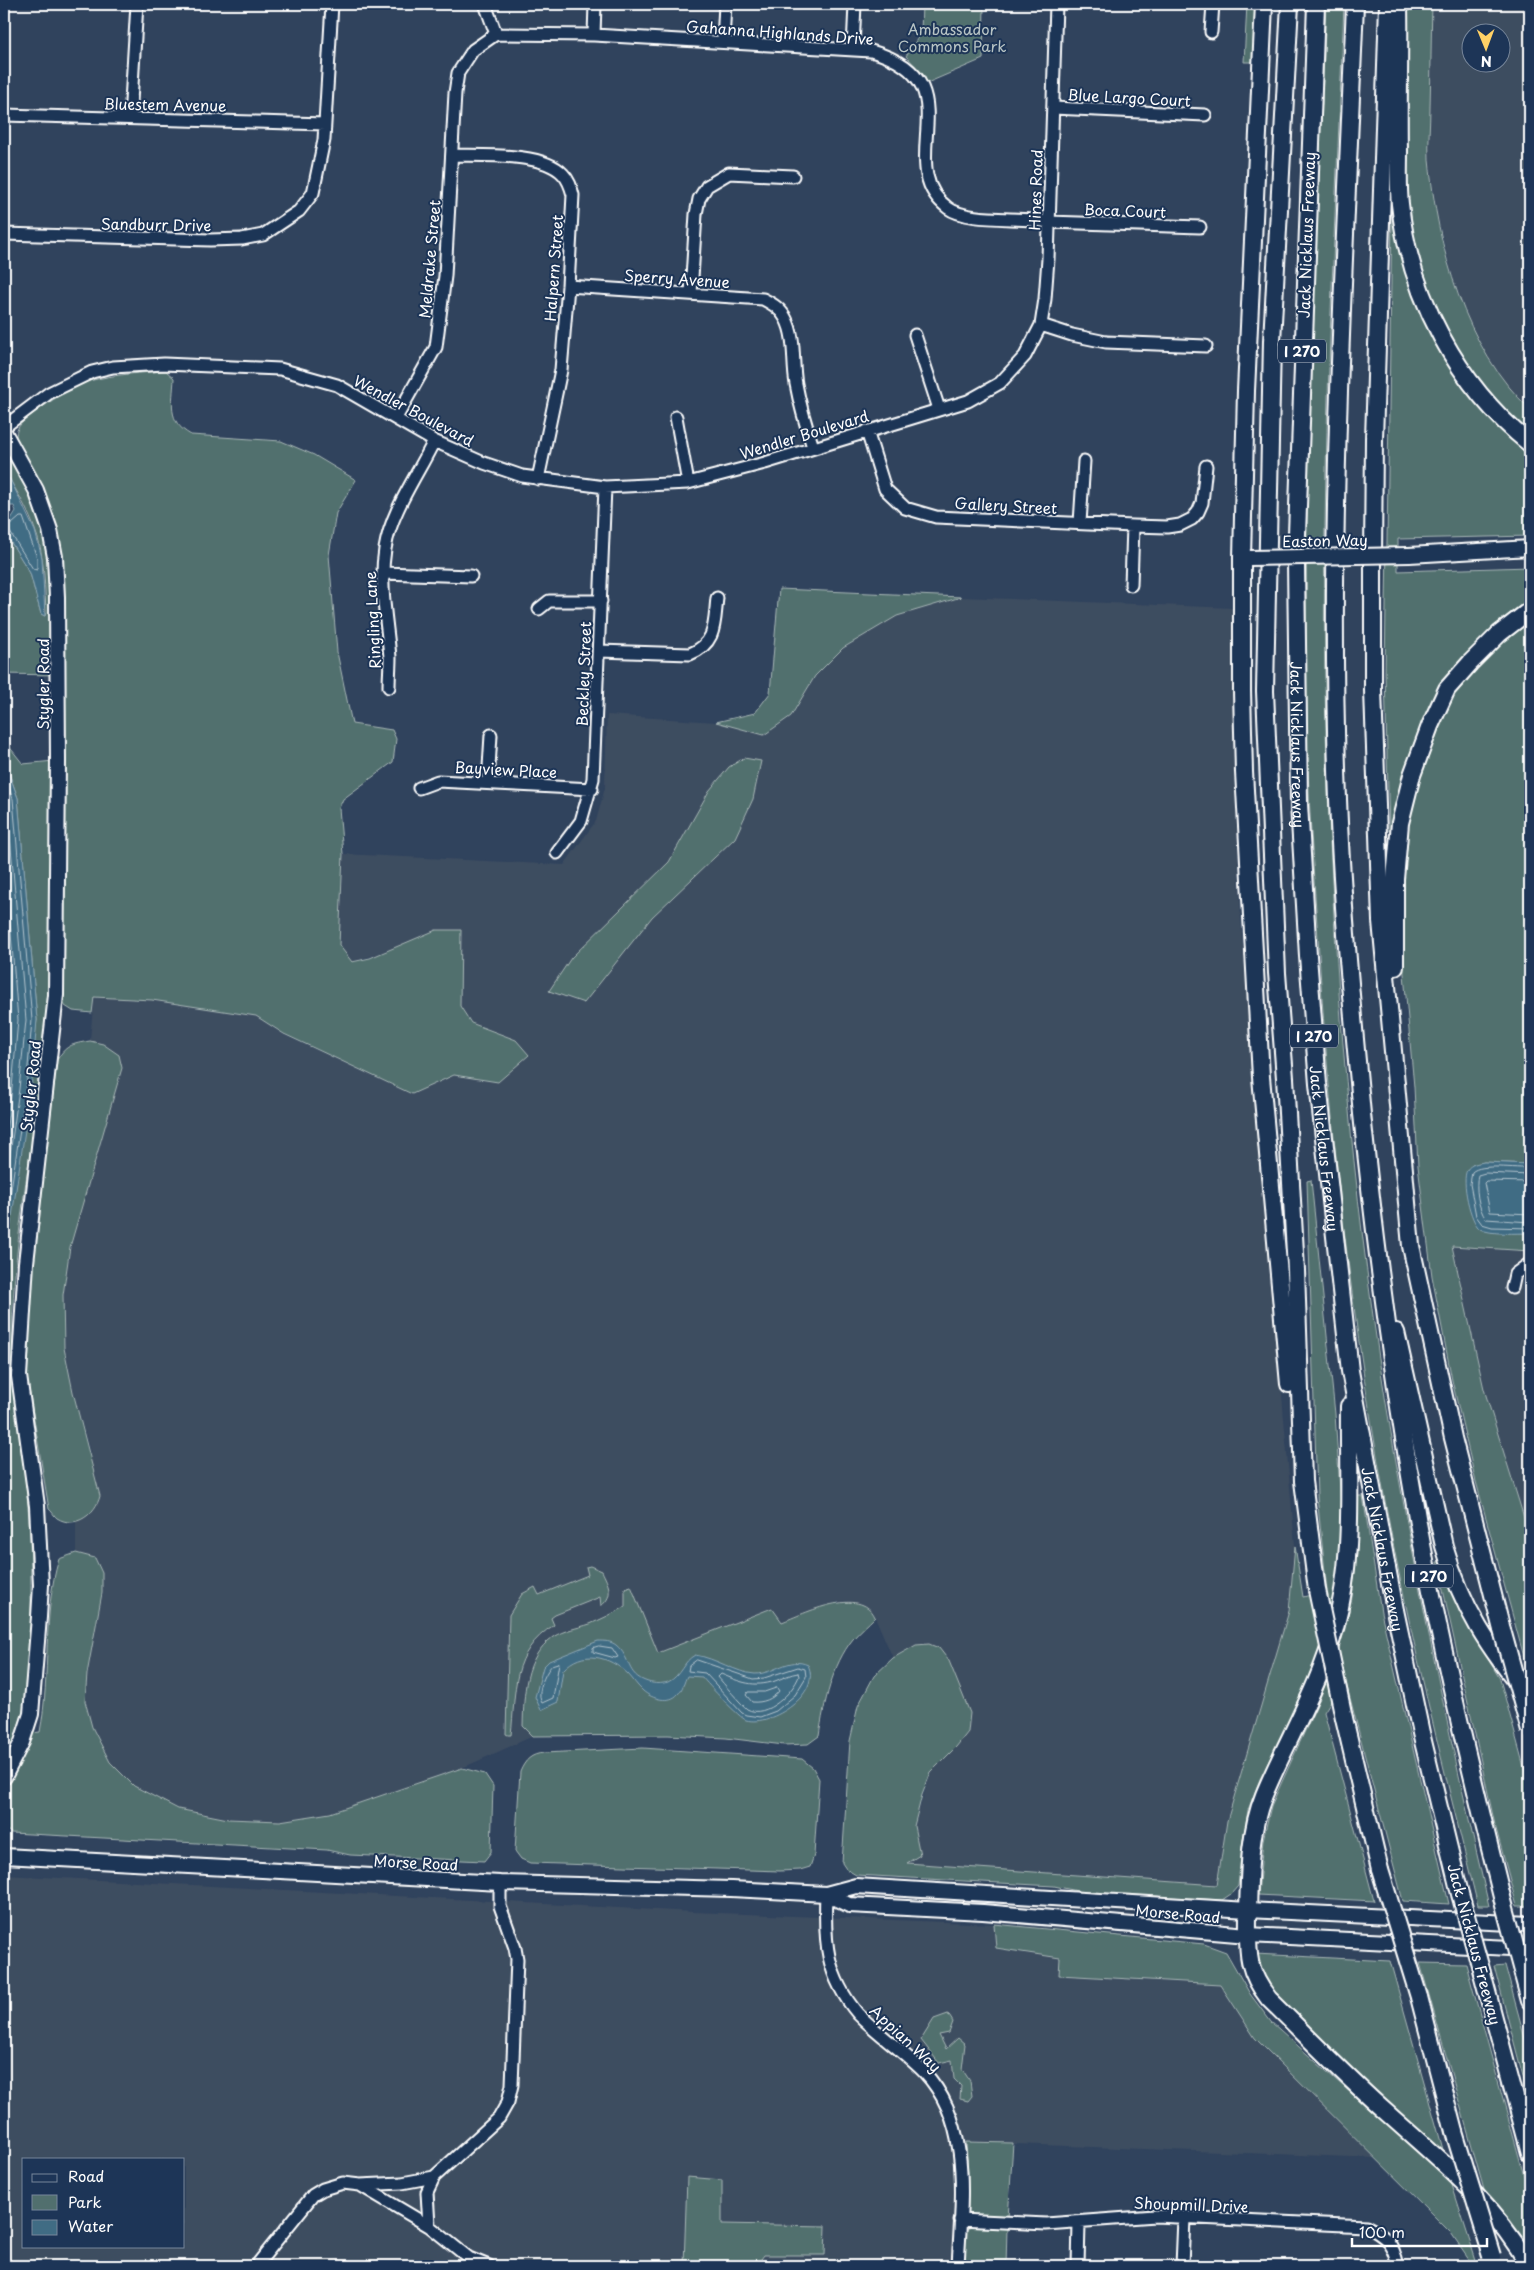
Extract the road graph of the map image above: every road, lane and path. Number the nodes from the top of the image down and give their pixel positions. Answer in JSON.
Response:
{"nodes":[{"id":1,"x":137,"y":4,"type":"edge"},
{"id":2,"x":332,"y":4,"type":"edge"},
{"id":3,"x":485,"y":4,"type":"edge"},
{"id":4,"x":596,"y":4,"type":"edge"},
{"id":5,"x":725,"y":4,"type":"edge"},
{"id":6,"x":856,"y":4,"type":"edge"},
{"id":7,"x":1056,"y":4,"type":"edge"},
{"id":8,"x":1213,"y":4,"type":"edge"},
{"id":9,"x":1264,"y":4,"type":"edge"},
{"id":10,"x":1290,"y":4,"type":"edge"},
{"id":11,"x":1316,"y":4,"type":"edge"},
{"id":12,"x":1355,"y":4,"type":"edge"},
{"id":13,"x":1388,"y":4,"type":"edge"},
{"id":14,"x":1400,"y":4,"type":"edge"},
{"id":15,"x":1211,"y":32,"type":"dead end"},
{"id":16,"x":496,"y":34,"type":"junction"},
{"id":17,"x":594,"y":35,"type":"junction"},
{"id":18,"x":723,"y":42,"type":"junction"},
{"id":19,"x":853,"y":48,"type":"junction"},
{"id":20,"x":1053,"y":108,"type":"junction"},
{"id":21,"x":4,"y":115,"type":"edge"},
{"id":22,"x":1205,"y":115,"type":"dead end"},
{"id":23,"x":130,"y":118,"type":"junction"},
{"id":24,"x":325,"y":124,"type":"junction"},
{"id":25,"x":453,"y":155,"type":"junction"},
{"id":26,"x":792,"y":176,"type":"dead end"},
{"id":27,"x":1049,"y":222,"type":"junction"},
{"id":28,"x":1200,"y":227,"type":"dead end"},
{"id":29,"x":4,"y":234,"type":"edge"},
{"id":30,"x":568,"y":286,"type":"junction"},
{"id":31,"x":691,"y":294,"type":"junction"},
{"id":32,"x":1040,"y":325,"type":"junction"},
{"id":33,"x":915,"y":335,"type":"dead end"},
{"id":34,"x":1206,"y":346,"type":"dead end"},
{"id":35,"x":1014,"y":370,"type":"joint"},
{"id":36,"x":939,"y":409,"type":"junction"},
{"id":37,"x":676,"y":417,"type":"dead end"},
{"id":38,"x":396,"y":418,"type":"junction"},
{"id":39,"x":4,"y":427,"type":"edge"},
{"id":40,"x":4,"y":432,"type":"edge"},
{"id":41,"x":866,"y":432,"type":"junction"},
{"id":42,"x":434,"y":441,"type":"junction"},
{"id":43,"x":1530,"y":444,"type":"edge"},
{"id":44,"x":813,"y":447,"type":"junction"},
{"id":45,"x":1084,"y":460,"type":"dead end"},
{"id":46,"x":1206,"y":466,"type":"dead end"},
{"id":47,"x":538,"y":479,"type":"junction"},
{"id":48,"x":688,"y":483,"type":"junction"},
{"id":49,"x":605,"y":488,"type":"junction"},
{"id":50,"x":1080,"y":523,"type":"junction"},
{"id":51,"x":1133,"y":526,"type":"junction"},
{"id":52,"x":1530,"y":548,"type":"edge"},
{"id":53,"x":1409,"y":555,"type":"junction"},
{"id":54,"x":1530,"y":557,"type":"edge"},
{"id":55,"x":1246,"y":558,"type":"junction"},
{"id":56,"x":383,"y":573,"type":"junction"},
{"id":57,"x":471,"y":576,"type":"dead end"},
{"id":58,"x":1131,"y":585,"type":"dead end"},
{"id":59,"x":716,"y":598,"type":"dead end"},
{"id":60,"x":601,"y":601,"type":"junction"},
{"id":61,"x":538,"y":609,"type":"dead end"},
{"id":62,"x":1530,"y":610,"type":"edge"},
{"id":63,"x":599,"y":651,"type":"junction"},
{"id":64,"x":389,"y":687,"type":"dead end"},
{"id":65,"x":491,"y":735,"type":"dead end"},
{"id":66,"x":488,"y":783,"type":"junction"},
{"id":67,"x":419,"y":788,"type":"dead end"},
{"id":68,"x":592,"y":789,"type":"junction"},
{"id":69,"x":557,"y":853,"type":"dead end"},
{"id":70,"x":1396,"y":1074,"type":"junction"},
{"id":71,"x":1377,"y":1252,"type":"junction"},
{"id":72,"x":1530,"y":1263,"type":"edge"},
{"id":73,"x":1512,"y":1288,"type":"dead end"},
{"id":74,"x":1350,"y":1371,"type":"junction"},
{"id":75,"x":1303,"y":1480,"type":"junction"},
{"id":76,"x":1530,"y":1698,"type":"edge"},
{"id":77,"x":1530,"y":1731,"type":"edge"},
{"id":78,"x":4,"y":1777,"type":"edge"},
{"id":79,"x":4,"y":1856,"type":"edge"},
{"id":80,"x":500,"y":1883,"type":"junction"},
{"id":81,"x":826,"y":1894,"type":"junction"},
{"id":82,"x":1248,"y":1910,"type":"junction"},
{"id":83,"x":1530,"y":1924,"type":"edge"},
{"id":84,"x":1248,"y":1935,"type":"junction"},
{"id":85,"x":1530,"y":1949,"type":"edge"},
{"id":86,"x":1530,"y":2001,"type":"edge"},
{"id":87,"x":1530,"y":2152,"type":"edge"},
{"id":88,"x":434,"y":2177,"type":"junction"},
{"id":89,"x":360,"y":2185,"type":"junction"},
{"id":90,"x":1184,"y":2218,"type":"junction"},
{"id":91,"x":960,"y":2220,"type":"junction"},
{"id":92,"x":1079,"y":2223,"type":"junction"},
{"id":93,"x":429,"y":2226,"type":"junction"},
{"id":94,"x":1494,"y":2261,"type":"edge"},
{"id":95,"x":256,"y":2266,"type":"edge"},
{"id":96,"x":489,"y":2266,"type":"edge"},
{"id":97,"x":958,"y":2266,"type":"edge"},
{"id":98,"x":1078,"y":2266,"type":"edge"},
{"id":99,"x":1182,"y":2266,"type":"edge"},
{"id":100,"x":1398,"y":2266,"type":"edge"},
{"id":101,"x":1529,"y":2266,"type":"edge"}],
"edges":[{"from":1,"to":23,"type":"street"},
{"from":2,"to":24,"type":"street"},
{"from":3,"to":16,"type":"street"},
{"from":4,"to":17,"type":"street"},
{"from":5,"to":18,"type":"street"},
{"from":6,"to":19,"type":"street"},
{"from":7,"to":20,"type":"street","name":"Hines Road"},
{"from":8,"to":15,"type":"street"},
{"from":9,"to":55,"type":"highway"},
{"from":10,"to":75,"type":"highway"},
{"from":11,"to":74,"type":"highway","name":"Jack Nicklaus Freeway","number":"I 270"},
{"from":12,"to":71,"type":"highway","number":"I 270"},
{"from":13,"to":70,"type":"highway"},
{"from":14,"to":43,"type":"highway"},
{"from":16,"to":17,"type":"street","name":"Gahanna Highlands Drive"},
{"from":16,"to":25,"type":"street","name":"Meldrake Street"},
{"from":17,"to":18,"type":"street","name":"Gahanna Highlands Drive"},
{"from":18,"to":19,"type":"street","name":"Gahanna Highlands Drive"},
{"from":19,"to":27,"type":"street","name":"Gahanna Highlands Drive"},
{"from":20,"to":22,"type":"street","name":"Blue Largo Court"},
{"from":20,"to":27,"type":"street","name":"Hines Road"},
{"from":21,"to":23,"type":"street","name":"Bluestem Avenue"},
{"from":23,"to":24,"type":"street","name":"Bluestem Avenue"},
{"from":24,"to":29,"type":"street","name":"Sandburr Drive"},
{"from":25,"to":30,"type":"street","name":"Halpern Street"},
{"from":25,"to":38,"type":"street","name":"Meldrake Street"},
{"from":26,"to":31,"type":"street"},
{"from":27,"to":28,"type":"street","name":"Boca Court"},
{"from":27,"to":32,"type":"street","name":"Hines Road"},
{"from":30,"to":31,"type":"street","name":"Sperry Avenue"},
{"from":30,"to":47,"type":"street","name":"Halpern Street"},
{"from":31,"to":44,"type":"street","name":"Sperry Avenue"},
{"from":32,"to":34,"type":"street"},
{"from":32,"to":35,"type":"street","name":"Hines Road"},
{"from":33,"to":36,"type":"street"},
{"from":35,"to":36,"type":"street","name":"Wendler Boulevard"},
{"from":36,"to":41,"type":"street","name":"Wendler Boulevard"},
{"from":37,"to":48,"type":"street"},
{"from":38,"to":39,"type":"street","name":"Wendler Boulevard"},
{"from":38,"to":42,"type":"street","name":"Wendler Boulevard"},
{"from":40,"to":78,"type":"main road","name":"Stygler Road"},
{"from":41,"to":44,"type":"street","name":"Wendler Boulevard"},
{"from":41,"to":50,"type":"street","name":"Gallery Street"},
{"from":42,"to":47,"type":"street","name":"Wendler Boulevard"},
{"from":42,"to":56,"type":"street","name":"Ringling Lane"},
{"from":44,"to":48,"type":"street","name":"Wendler Boulevard"},
{"from":45,"to":50,"type":"street"},
{"from":46,"to":51,"type":"street","name":"Gallery Street"},
{"from":47,"to":49,"type":"street","name":"Wendler Boulevard"},
{"from":48,"to":49,"type":"street","name":"Wendler Boulevard"},
{"from":49,"to":60,"type":"street","name":"Beckley Street"},
{"from":50,"to":51,"type":"street","name":"Gallery Street"},
{"from":51,"to":58,"type":"street"},
{"from":52,"to":53,"type":"main road","name":"Easton Way"},
{"from":53,"to":54,"type":"main road","name":"Easton Way"},
{"from":53,"to":55,"type":"main road","name":"Easton Way","bridge":true},
{"from":55,"to":75,"type":"highway"},
{"from":56,"to":57,"type":"street"},
{"from":56,"to":64,"type":"street","name":"Ringling Lane"},
{"from":59,"to":63,"type":"street"},
{"from":60,"to":61,"type":"street"},
{"from":60,"to":63,"type":"street","name":"Beckley Street"},
{"from":62,"to":70,"type":"highway"},
{"from":63,"to":68,"type":"street","name":"Beckley Street"},
{"from":65,"to":66,"type":"street"},
{"from":66,"to":67,"type":"street","name":"Bayview Place"},
{"from":66,"to":68,"type":"street","name":"Bayview Place"},
{"from":68,"to":69,"type":"street","name":"Beckley Street"},
{"from":70,"to":77,"type":"highway","bridge":true},
{"from":71,"to":76,"type":"highway"},
{"from":71,"to":86,"type":"highway","number":"I 270","bridge":true},
{"from":72,"to":73,"type":"street"},
{"from":74,"to":82,"type":"highway"},
{"from":74,"to":87,"type":"highway","name":"Jack Nicklaus Freeway","number":"I 270","bridge":true},
{"from":75,"to":94,"type":"highway","bridge":true},
{"from":79,"to":80,"type":"main road","name":"Morse Road"},
{"from":80,"to":81,"type":"main road","name":"Morse Road"},
{"from":80,"to":88,"type":"street"},
{"from":81,"to":82,"type":"main road","name":"Morse Road"},
{"from":81,"to":84,"type":"main road","name":"Morse Road"},
{"from":81,"to":91,"type":"street","name":"Appian Way"},
{"from":82,"to":83,"type":"main road","name":"Morse Road"},
{"from":82,"to":84,"type":"highway"},
{"from":84,"to":85,"type":"main road","name":"Morse Road"},
{"from":84,"to":101,"type":"highway"},
{"from":88,"to":89,"type":"street"},
{"from":88,"to":93,"type":"street"},
{"from":89,"to":93,"type":"street"},
{"from":89,"to":95,"type":"street"},
{"from":90,"to":92,"type":"street","name":"Shoupmill Drive"},
{"from":90,"to":99,"type":"street"},
{"from":90,"to":100,"type":"street","name":"Shoupmill Drive"},
{"from":91,"to":92,"type":"street","name":"Shoupmill Drive"},
{"from":91,"to":97,"type":"street","name":"Appian Way"},
{"from":92,"to":98,"type":"street"},
{"from":93,"to":96,"type":"street"}]}
